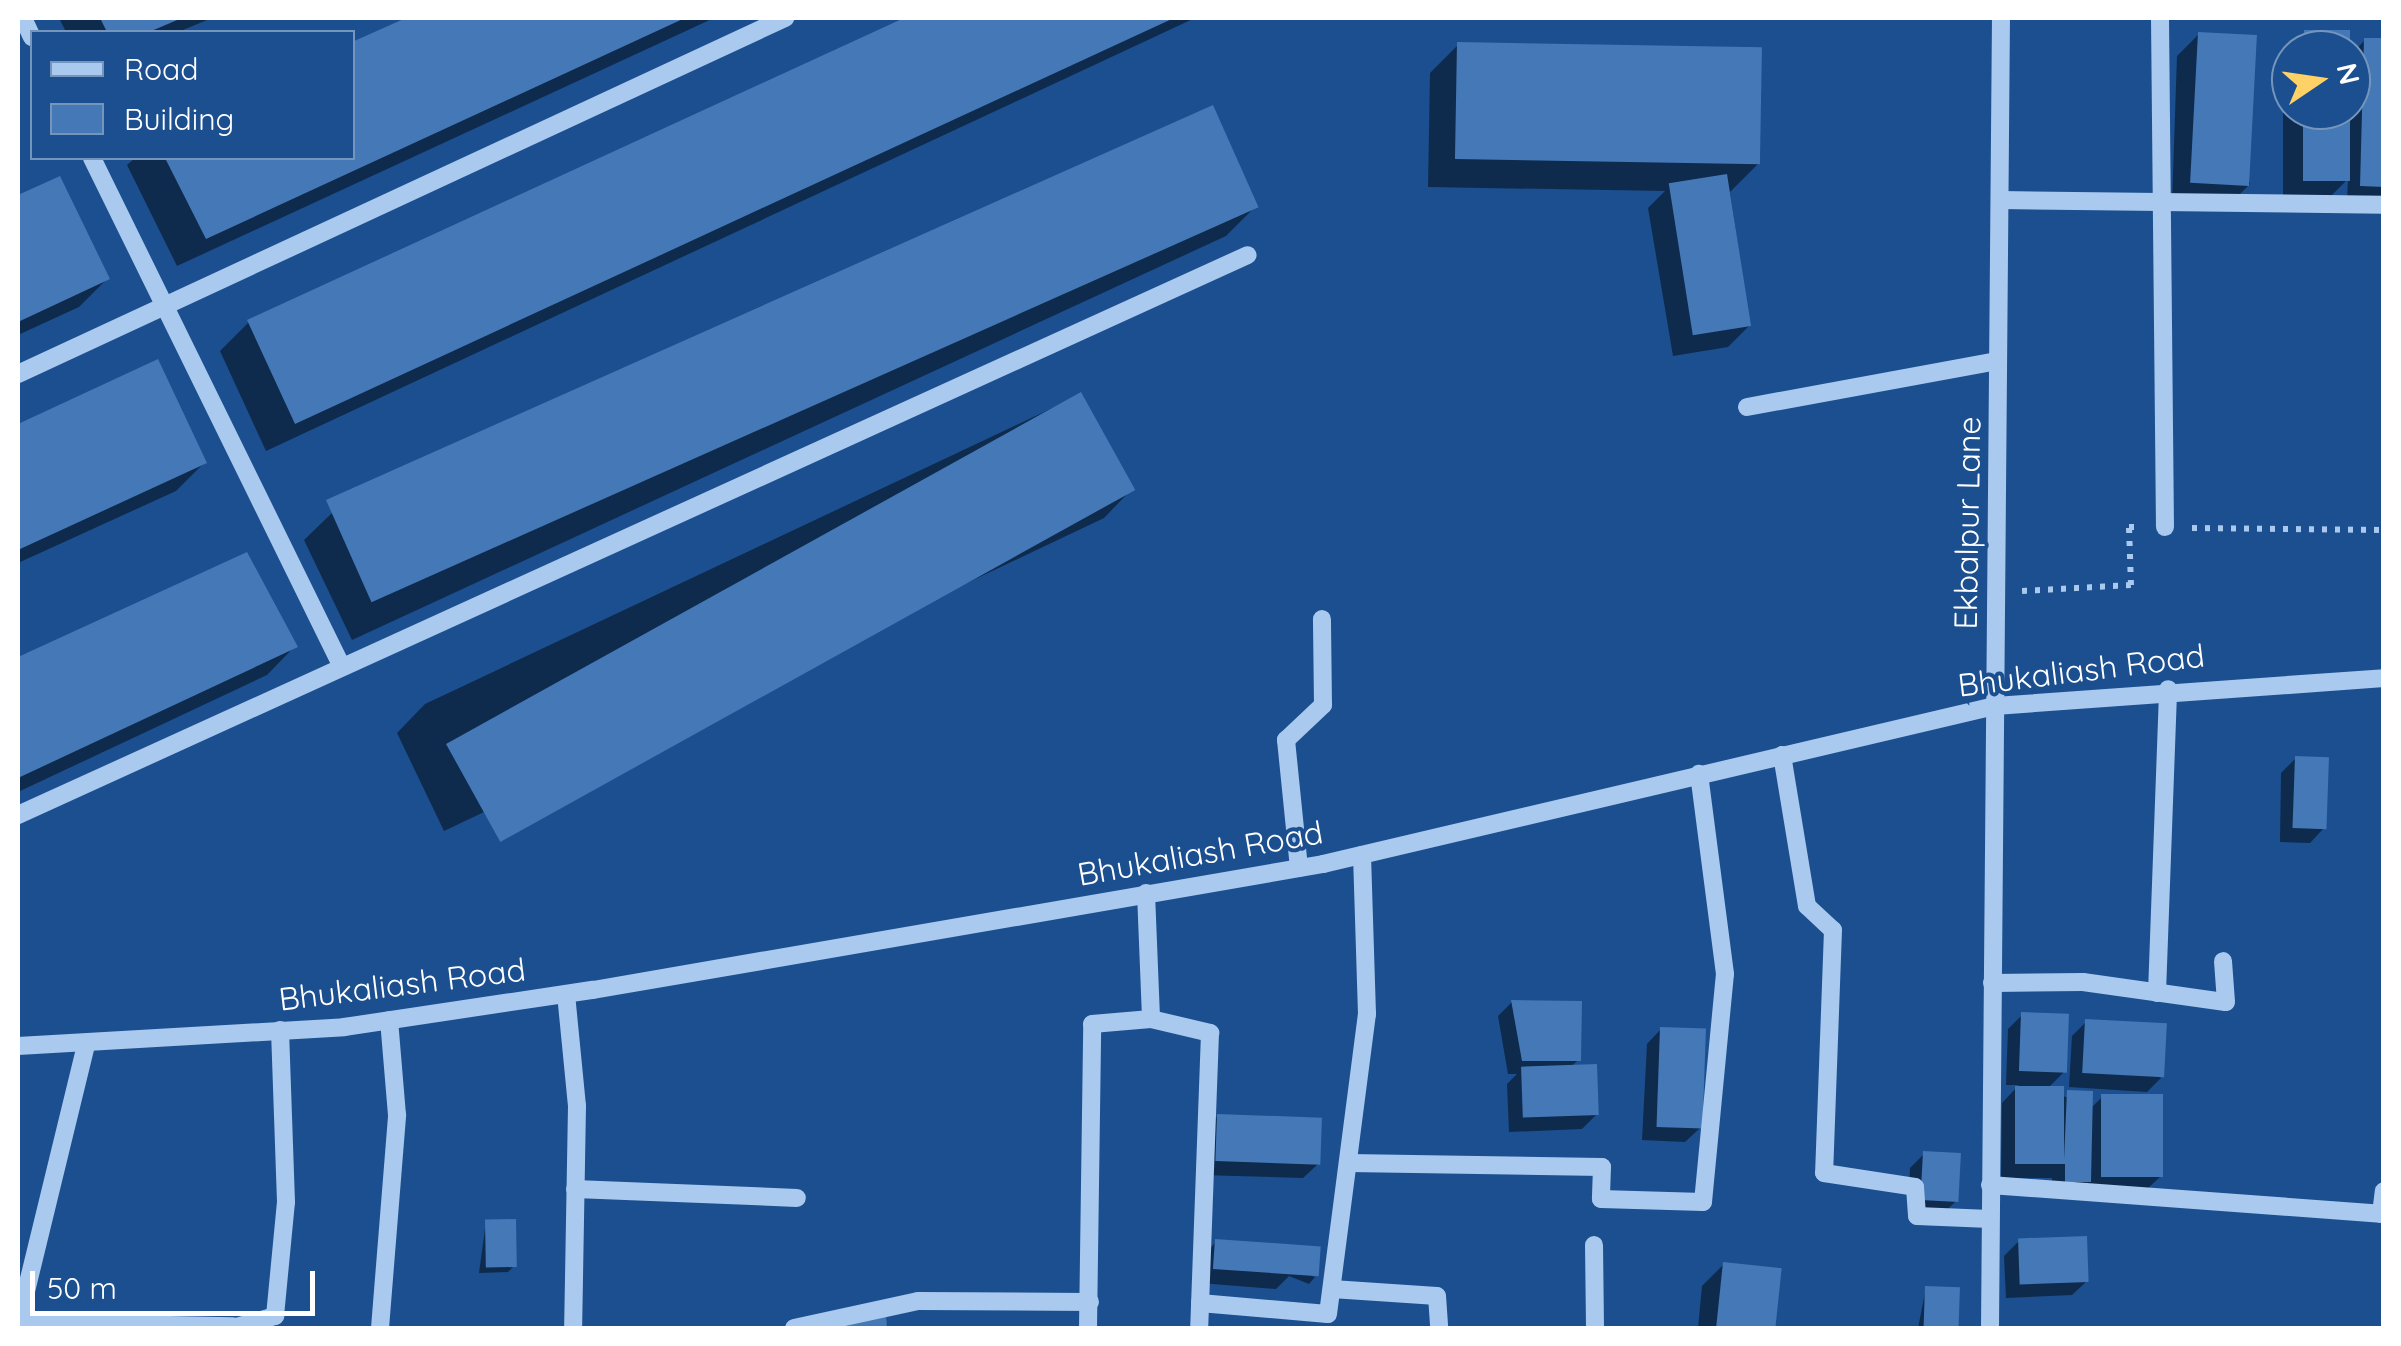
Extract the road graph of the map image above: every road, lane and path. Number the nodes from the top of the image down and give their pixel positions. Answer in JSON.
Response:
{"nodes":[{"id":1,"x":785,"y":18,"type":"edge"},
{"id":2,"x":2001,"y":18,"type":"edge"},
{"id":3,"x":2160,"y":18,"type":"edge"},
{"id":4,"x":93,"y":160,"type":"edge"},
{"id":5,"x":2000,"y":200,"type":"junction"},
{"id":6,"x":2157,"y":205,"type":"junction"},
{"id":7,"x":2384,"y":205,"type":"edge"},
{"id":8,"x":1248,"y":255,"type":"dead end"},
{"id":9,"x":165,"y":306,"type":"junction"},
{"id":10,"x":1998,"y":360,"type":"junction"},
{"id":11,"x":18,"y":374,"type":"edge"},
{"id":12,"x":1747,"y":406,"type":"dead end"},
{"id":13,"x":2165,"y":528,"type":"dead end"},
{"id":14,"x":1322,"y":619,"type":"dead end"},
{"id":15,"x":341,"y":665,"type":"junction"},
{"id":16,"x":2384,"y":678,"type":"edge"},
{"id":17,"x":2168,"y":689,"type":"junction"},
{"id":18,"x":1995,"y":706,"type":"junction"},
{"id":19,"x":1782,"y":755,"type":"junction"},
{"id":20,"x":1699,"y":774,"type":"junction"},
{"id":21,"x":18,"y":815,"type":"edge"},
{"id":22,"x":1362,"y":855,"type":"junction"},
{"id":23,"x":1299,"y":868,"type":"junction"},
{"id":24,"x":1146,"y":893,"type":"junction"},
{"id":25,"x":2223,"y":961,"type":"dead end"},
{"id":26,"x":1992,"y":984,"type":"junction"},
{"id":27,"x":2156,"y":992,"type":"junction"},
{"id":28,"x":566,"y":994,"type":"junction"},
{"id":29,"x":389,"y":1020,"type":"junction"},
{"id":30,"x":1151,"y":1020,"type":"junction"},
{"id":31,"x":280,"y":1030,"type":"junction"},
{"id":32,"x":86,"y":1044,"type":"junction"},
{"id":33,"x":18,"y":1046,"type":"edge"},
{"id":34,"x":1349,"y":1163,"type":"junction"},
{"id":35,"x":1990,"y":1185,"type":"junction"},
{"id":36,"x":575,"y":1188,"type":"junction"},
{"id":37,"x":2384,"y":1191,"type":"edge"},
{"id":38,"x":797,"y":1198,"type":"dead end"},
{"id":39,"x":2382,"y":1214,"type":"edge"},
{"id":40,"x":1990,"y":1219,"type":"junction"},
{"id":41,"x":1594,"y":1245,"type":"dead end"},
{"id":42,"x":1332,"y":1289,"type":"junction"},
{"id":43,"x":1090,"y":1302,"type":"junction"},
{"id":44,"x":1200,"y":1303,"type":"junction"},
{"id":45,"x":18,"y":1323,"type":"edge"},
{"id":46,"x":233,"y":1327,"type":"edge"},
{"id":47,"x":380,"y":1328,"type":"edge"},
{"id":48,"x":572,"y":1328,"type":"edge"},
{"id":49,"x":794,"y":1328,"type":"edge"},
{"id":50,"x":1088,"y":1328,"type":"edge"},
{"id":51,"x":1199,"y":1328,"type":"edge"},
{"id":52,"x":1439,"y":1328,"type":"edge"},
{"id":53,"x":1596,"y":1328,"type":"edge"},
{"id":54,"x":1990,"y":1328,"type":"edge"}],
"edges":[{"from":1,"to":9,"type":"street"},
{"from":2,"to":5,"type":"street","name":"Ekbalpur Lane"},
{"from":3,"to":6,"type":"street"},
{"from":4,"to":9,"type":"street"},
{"from":5,"to":6,"type":"street"},
{"from":5,"to":10,"type":"street","name":"Ekbalpur Lane"},
{"from":6,"to":7,"type":"street"},
{"from":6,"to":13,"type":"street"},
{"from":8,"to":15,"type":"street"},
{"from":9,"to":11,"type":"street"},
{"from":9,"to":15,"type":"street"},
{"from":10,"to":12,"type":"street"},
{"from":10,"to":18,"type":"street","name":"Ekbalpur Lane"},
{"from":14,"to":23,"type":"street"},
{"from":15,"to":21,"type":"street"},
{"from":16,"to":17,"type":"street","name":"Bhukaliash Road"},
{"from":17,"to":18,"type":"street","name":"Bhukaliash Road"},
{"from":17,"to":27,"type":"street"},
{"from":18,"to":19,"type":"street","name":"Bhukaliash Road"},
{"from":18,"to":26,"type":"street","name":"Ekbalpur Lane"},
{"from":19,"to":20,"type":"street","name":"Bhukaliash Road"},
{"from":19,"to":40,"type":"street"},
{"from":20,"to":22,"type":"street","name":"Bhukaliash Road"},
{"from":20,"to":34,"type":"street"},
{"from":22,"to":23,"type":"street","name":"Bhukaliash Road"},
{"from":22,"to":34,"type":"street"},
{"from":23,"to":24,"type":"street","name":"Bhukaliash Road"},
{"from":24,"to":28,"type":"street","name":"Bhukaliash Road"},
{"from":24,"to":30,"type":"street"},
{"from":25,"to":27,"type":"street"},
{"from":26,"to":27,"type":"street"},
{"from":26,"to":35,"type":"street","name":"Ekbalpur Lane"},
{"from":28,"to":29,"type":"street","name":"Bhukaliash Road"},
{"from":28,"to":36,"type":"street"},
{"from":29,"to":31,"type":"street","name":"Bhukaliash Road"},
{"from":29,"to":47,"type":"street"},
{"from":30,"to":43,"type":"street"},
{"from":30,"to":44,"type":"street"},
{"from":31,"to":32,"type":"street","name":"Bhukaliash Road"},
{"from":31,"to":46,"type":"street"},
{"from":32,"to":33,"type":"street","name":"Bhukaliash Road"},
{"from":32,"to":45,"type":"street"},
{"from":34,"to":42,"type":"street"},
{"from":35,"to":39,"type":"street"},
{"from":35,"to":40,"type":"street","name":"Ekbalpur Lane"},
{"from":36,"to":38,"type":"street"},
{"from":36,"to":48,"type":"street"},
{"from":37,"to":39,"type":"street"},
{"from":40,"to":54,"type":"street","name":"Ekbalpur Lane"},
{"from":41,"to":53,"type":"street"},
{"from":42,"to":44,"type":"street"},
{"from":42,"to":52,"type":"street"},
{"from":43,"to":49,"type":"street"},
{"from":43,"to":50,"type":"street"},
{"from":44,"to":51,"type":"street"},
{"from":45,"to":46,"type":"street"}]}
